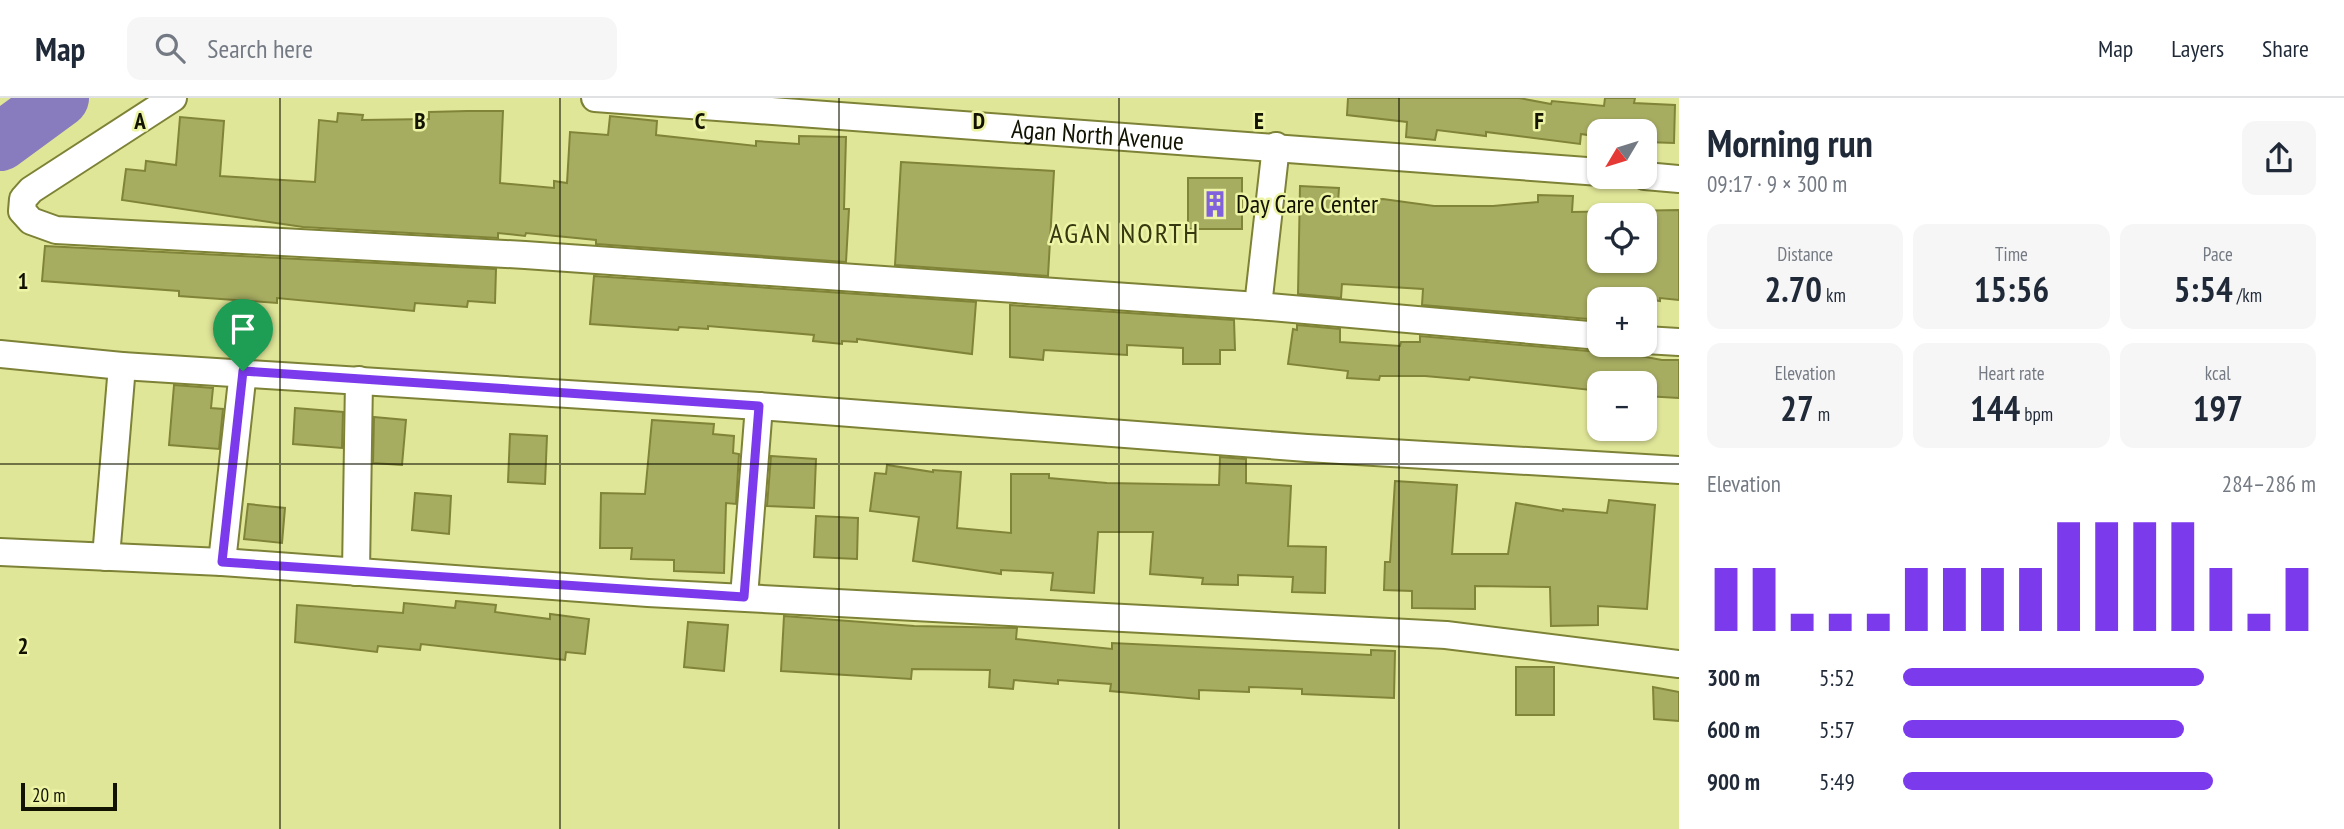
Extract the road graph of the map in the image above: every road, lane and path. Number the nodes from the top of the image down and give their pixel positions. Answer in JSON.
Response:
{"nodes":[{"id":1,"x":173,"y":98,"type":"edge"},
{"id":2,"x":595,"y":98,"type":"edge"},
{"id":3,"x":1276,"y":146,"type":"junction"},
{"id":4,"x":1587,"y":171,"type":"edge"},
{"id":5,"x":1657,"y":177,"type":"edge"},
{"id":6,"x":1679,"y":179,"type":"edge"},
{"id":7,"x":1258,"y":306,"type":"junction"},
{"id":8,"x":1587,"y":335,"type":"edge"},
{"id":9,"x":1657,"y":341,"type":"edge"},
{"id":10,"x":1679,"y":342,"type":"edge"},
{"id":11,"x":0,"y":355,"type":"edge"},
{"id":12,"x":122,"y":366,"type":"junction"},
{"id":13,"x":243,"y":371,"type":"junction"},
{"id":14,"x":359,"y":380,"type":"junction"},
{"id":15,"x":759,"y":406,"type":"junction"},
{"id":16,"x":1679,"y":470,"type":"edge"},
{"id":17,"x":0,"y":552,"type":"edge"},
{"id":18,"x":106,"y":557,"type":"junction"},
{"id":19,"x":222,"y":562,"type":"junction"},
{"id":20,"x":356,"y":572,"type":"junction"},
{"id":21,"x":744,"y":597,"type":"junction"},
{"id":22,"x":1679,"y":664,"type":"edge"}],
"edges":[{"from":1,"to":7,"type":"street"},
{"from":2,"to":3,"type":"street","name":"Agan North Avenue"},
{"from":3,"to":4,"type":"street","name":"Agan North Avenue"},
{"from":3,"to":7,"type":"street"},
{"from":5,"to":6,"type":"street"},
{"from":7,"to":8,"type":"street"},
{"from":9,"to":10,"type":"street"},
{"from":11,"to":12,"type":"street"},
{"from":12,"to":13,"type":"street"},
{"from":12,"to":18,"type":"street"},
{"from":13,"to":14,"type":"street"},
{"from":13,"to":19,"type":"street"},
{"from":14,"to":15,"type":"street"},
{"from":14,"to":20,"type":"street"},
{"from":15,"to":16,"type":"street"},
{"from":15,"to":21,"type":"street"},
{"from":17,"to":18,"type":"street"},
{"from":18,"to":19,"type":"street"},
{"from":19,"to":20,"type":"street"},
{"from":20,"to":21,"type":"street"},
{"from":21,"to":22,"type":"street"}]}
